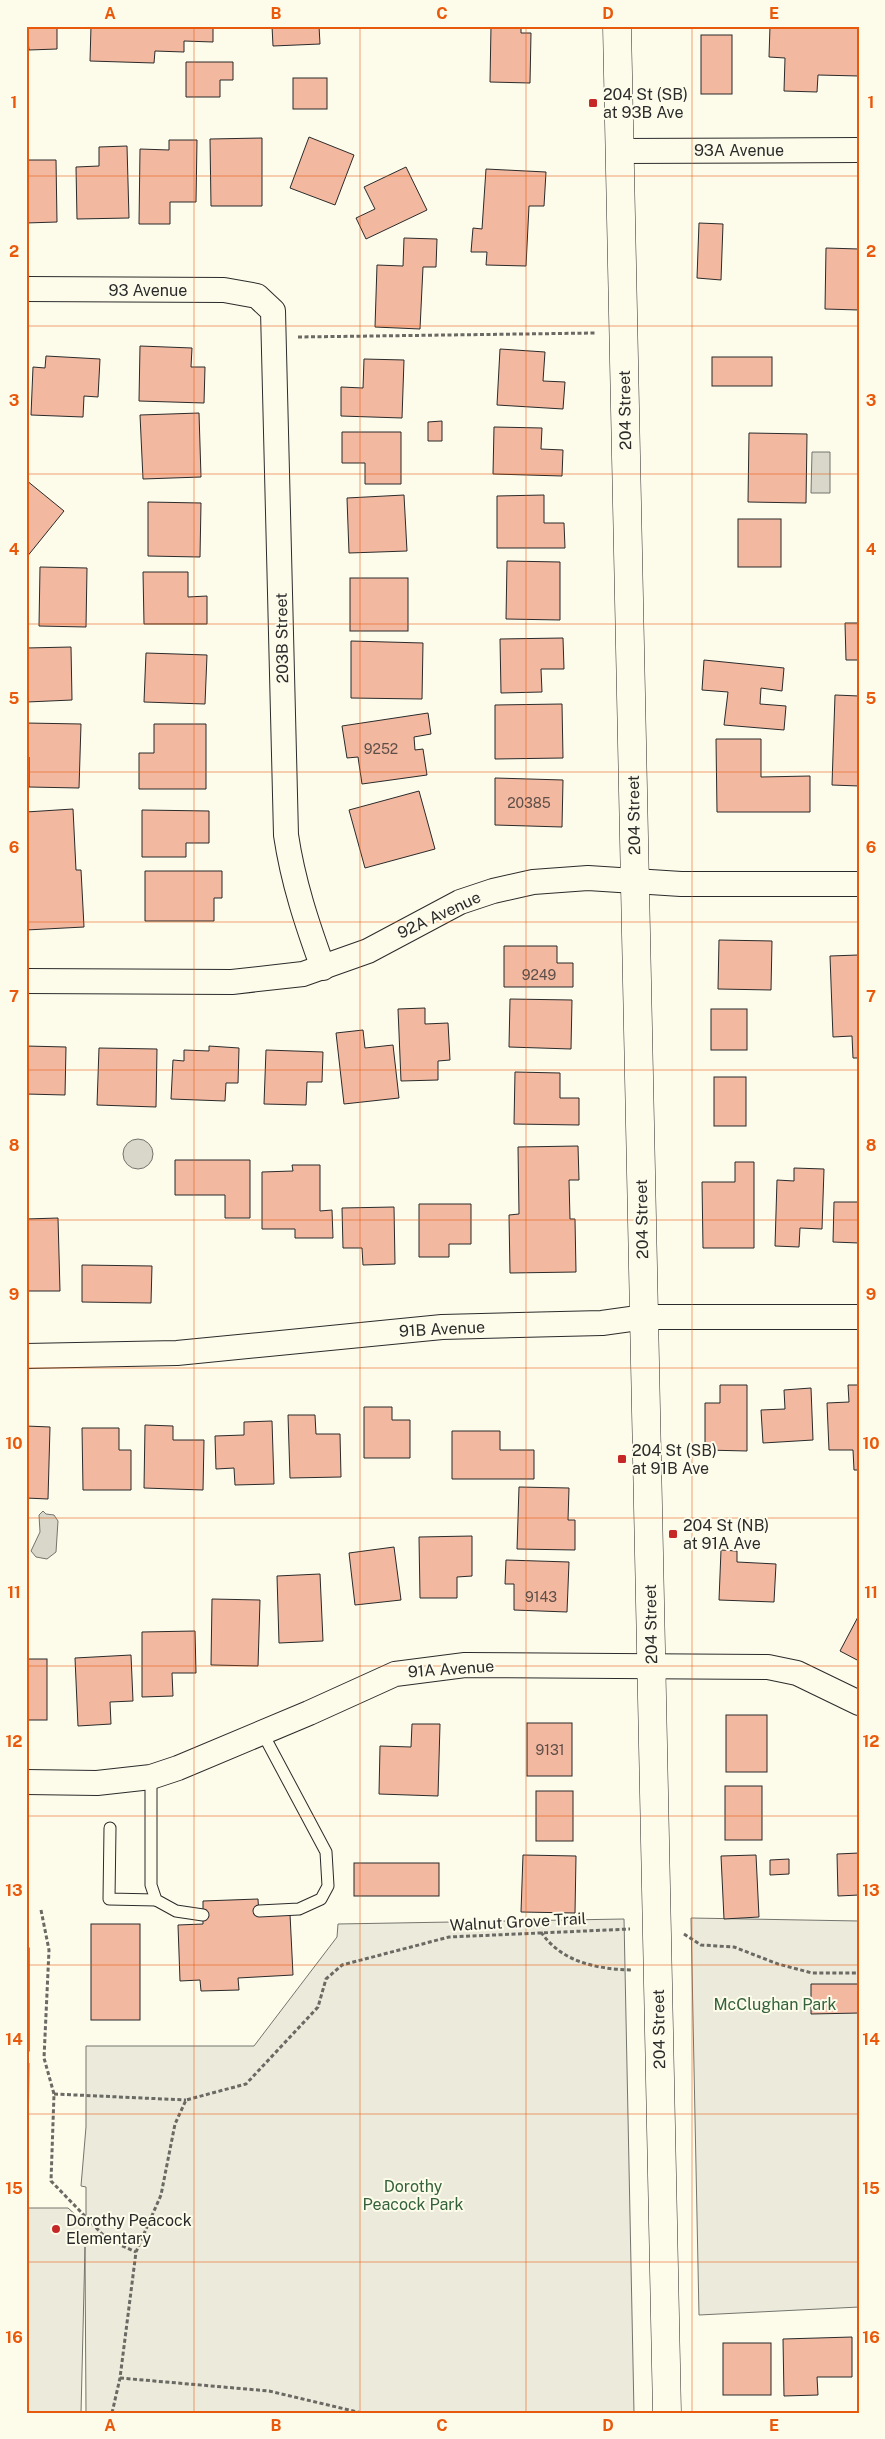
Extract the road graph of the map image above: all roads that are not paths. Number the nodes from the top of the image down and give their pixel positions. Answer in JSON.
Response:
{"nodes":[{"id":1,"x":617,"y":26,"type":"edge"},
{"id":2,"x":859,"y":150,"type":"edge"},
{"id":3,"x":620,"y":151,"type":"junction"},
{"id":4,"x":26,"y":289,"type":"edge"},
{"id":5,"x":267,"y":304,"type":"joint"},
{"id":6,"x":635,"y":881,"type":"junction"},
{"id":7,"x":859,"y":884,"type":"edge"},
{"id":8,"x":323,"y":968,"type":"junction"},
{"id":9,"x":26,"y":981,"type":"edge"},
{"id":10,"x":644,"y":1317,"type":"junction"},
{"id":11,"x":859,"y":1317,"type":"edge"},
{"id":12,"x":26,"y":1356,"type":"edge"},
{"id":13,"x":652,"y":1665,"type":"junction"},
{"id":14,"x":859,"y":1703,"type":"edge"},
{"id":15,"x":262,"y":1732,"type":"junction"},
{"id":16,"x":151,"y":1777,"type":"junction"},
{"id":17,"x":26,"y":1782,"type":"edge"},
{"id":18,"x":110,"y":1828,"type":"dead end"},
{"id":19,"x":156,"y":1900,"type":"junction"},
{"id":20,"x":259,"y":1911,"type":"dead end"},
{"id":21,"x":203,"y":1915,"type":"dead end"},
{"id":22,"x":667,"y":2413,"type":"edge"}],
"edges":[{"from":1,"to":3,"type":"street","name":"204 Street"},
{"from":2,"to":3,"type":"street","name":"93A Avenue"},
{"from":3,"to":6,"type":"street","name":"204 Street"},
{"from":4,"to":5,"type":"street","name":"93 Avenue"},
{"from":5,"to":8,"type":"street","name":"203B Street"},
{"from":6,"to":7,"type":"street","name":"92A Avenue"},
{"from":6,"to":8,"type":"street","name":"92A Avenue"},
{"from":6,"to":10,"type":"street","name":"204 Street"},
{"from":8,"to":9,"type":"street","name":"92A Avenue"},
{"from":10,"to":11,"type":"street","name":"91B Avenue"},
{"from":10,"to":12,"type":"street","name":"91B Avenue"},
{"from":10,"to":13,"type":"street","name":"204 Street"},
{"from":13,"to":14,"type":"street","name":"91A Avenue"},
{"from":13,"to":15,"type":"street","name":"91A Avenue"},
{"from":13,"to":22,"type":"street","name":"204 Street"},
{"from":15,"to":16,"type":"street","name":"91A Avenue"},
{"from":15,"to":20,"type":"lane"},
{"from":16,"to":17,"type":"street","name":"91A Avenue"},
{"from":16,"to":19,"type":"lane"},
{"from":18,"to":19,"type":"lane"},
{"from":19,"to":21,"type":"lane"}]}
